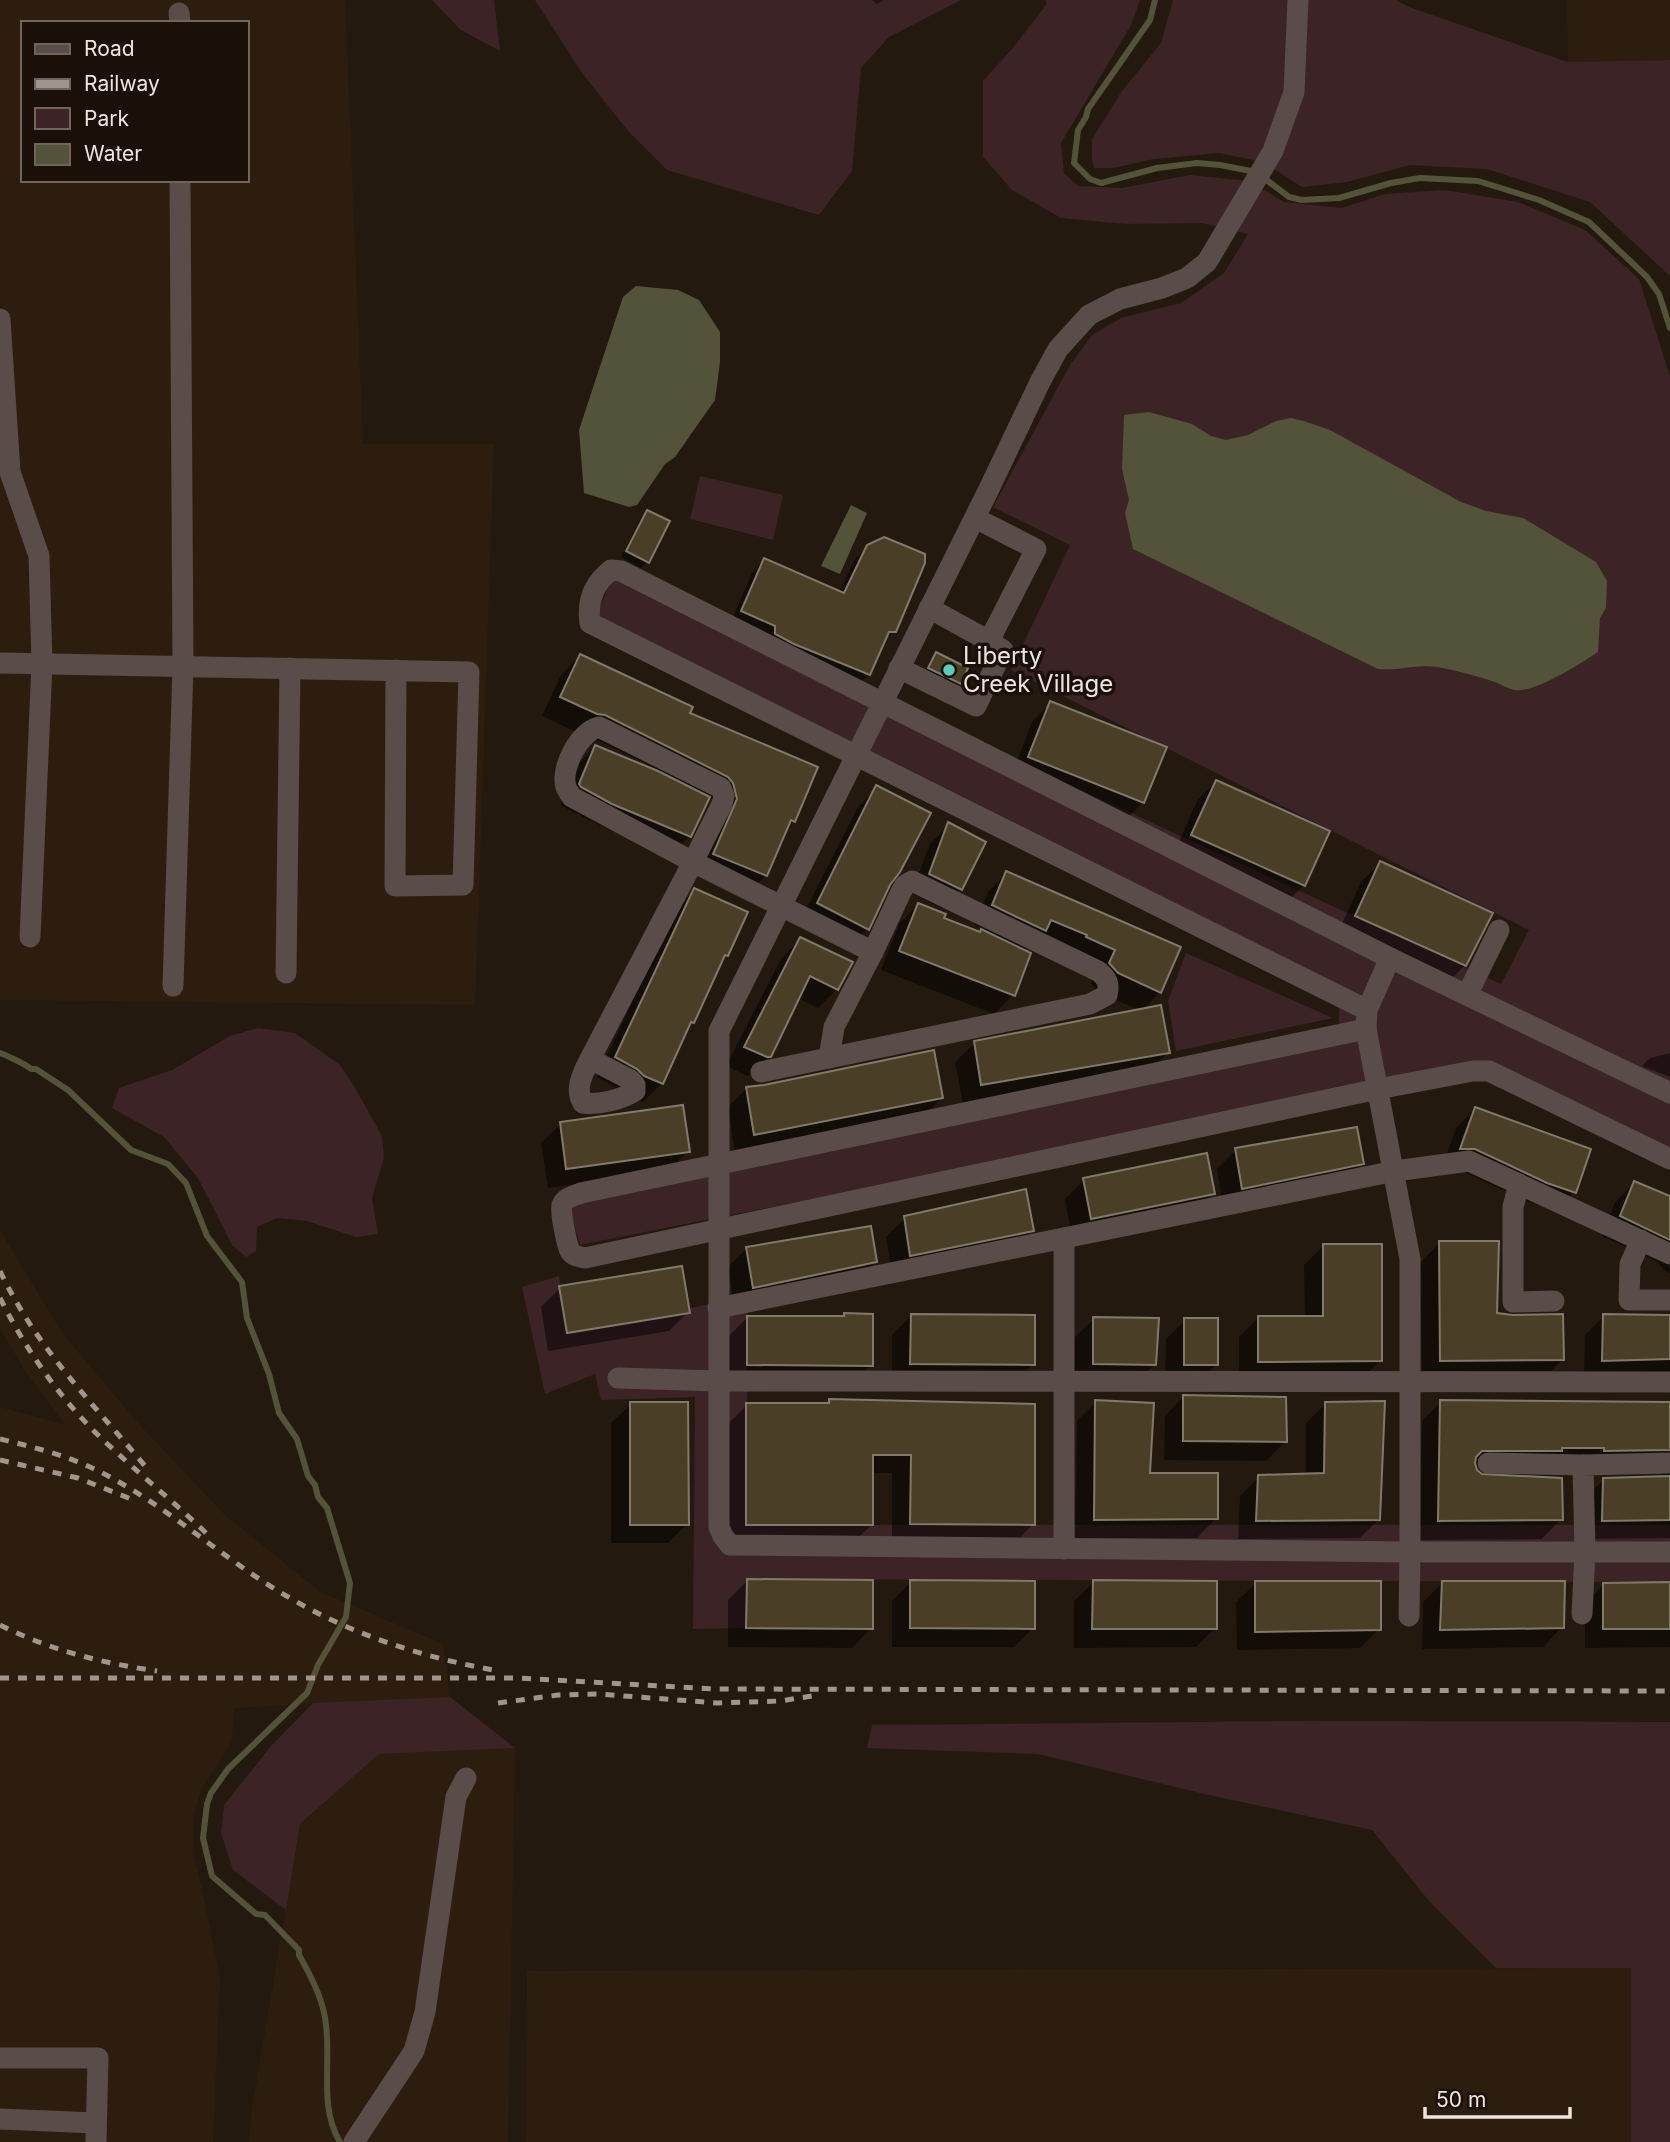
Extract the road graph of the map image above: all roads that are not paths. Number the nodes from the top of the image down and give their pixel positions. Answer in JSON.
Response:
{"nodes":[{"id":1,"x":1298,"y":0,"type":"edge"},
{"id":2,"x":180,"y":182,"type":"edge"},
{"id":3,"x":0,"y":319,"type":"edge"},
{"id":4,"x":975,"y":518,"type":"junction"},
{"id":5,"x":929,"y":608,"type":"junction"},
{"id":6,"x":989,"y":641,"type":"junction"},
{"id":7,"x":0,"y":663,"type":"edge"},
{"id":8,"x":42,"y":664,"type":"junction"},
{"id":9,"x":183,"y":666,"type":"junction"},
{"id":10,"x":899,"y":667,"type":"junction"},
{"id":11,"x":290,"y":668,"type":"junction"},
{"id":12,"x":396,"y":670,"type":"junction"},
{"id":13,"x":882,"y":700,"type":"junction"},
{"id":14,"x":854,"y":756,"type":"junction"},
{"id":15,"x":693,"y":862,"type":"junction"},
{"id":16,"x":781,"y":906,"type":"junction"},
{"id":17,"x":1499,"y":930,"type":"dead end"},
{"id":18,"x":30,"y":937,"type":"dead end"},
{"id":19,"x":873,"y":952,"type":"junction"},
{"id":20,"x":1390,"y":958,"type":"junction"},
{"id":21,"x":286,"y":973,"type":"dead end"},
{"id":22,"x":173,"y":986,"type":"dead end"},
{"id":23,"x":1467,"y":995,"type":"junction"},
{"id":24,"x":1366,"y":1019,"type":"junction"},
{"id":25,"x":829,"y":1058,"type":"junction"},
{"id":26,"x":590,"y":1059,"type":"dead end"},
{"id":27,"x":761,"y":1072,"type":"dead end"},
{"id":28,"x":1378,"y":1089,"type":"junction"},
{"id":29,"x":1670,"y":1093,"type":"edge"},
{"id":30,"x":1670,"y":1159,"type":"edge"},
{"id":31,"x":718,"y":1166,"type":"junction"},
{"id":32,"x":1395,"y":1171,"type":"junction"},
{"id":33,"x":1519,"y":1184,"type":"junction"},
{"id":34,"x":718,"y":1231,"type":"junction"},
{"id":35,"x":1064,"y":1238,"type":"junction"},
{"id":36,"x":1641,"y":1240,"type":"junction"},
{"id":37,"x":1670,"y":1254,"type":"edge"},
{"id":38,"x":1670,"y":1300,"type":"edge"},
{"id":39,"x":1554,"y":1301,"type":"dead end"},
{"id":40,"x":718,"y":1308,"type":"junction"},
{"id":41,"x":618,"y":1378,"type":"dead end"},
{"id":42,"x":719,"y":1381,"type":"junction"},
{"id":43,"x":1670,"y":1381,"type":"edge"},
{"id":44,"x":1065,"y":1382,"type":"junction"},
{"id":45,"x":1410,"y":1382,"type":"junction"},
{"id":46,"x":1670,"y":1463,"type":"edge"},
{"id":47,"x":1488,"y":1464,"type":"dead end"},
{"id":48,"x":1583,"y":1465,"type":"junction"},
{"id":49,"x":1064,"y":1549,"type":"junction"},
{"id":50,"x":1410,"y":1552,"type":"junction"},
{"id":51,"x":1585,"y":1552,"type":"junction"},
{"id":52,"x":1670,"y":1552,"type":"edge"},
{"id":53,"x":1583,"y":1614,"type":"dead end"},
{"id":54,"x":1409,"y":1616,"type":"dead end"},
{"id":55,"x":466,"y":1779,"type":"dead end"},
{"id":56,"x":0,"y":2058,"type":"edge"},
{"id":57,"x":0,"y":2119,"type":"edge"},
{"id":58,"x":96,"y":2132,"type":"edge"},
{"id":59,"x":354,"y":2142,"type":"edge"}],
"edges":[{"from":1,"to":4,"type":"street"},
{"from":2,"to":9,"type":"street"},
{"from":3,"to":8,"type":"street"},
{"from":4,"to":5,"type":"street"},
{"from":4,"to":6,"type":"street"},
{"from":5,"to":6,"type":"street"},
{"from":5,"to":10,"type":"street"},
{"from":6,"to":10,"type":"street"},
{"from":7,"to":8,"type":"street"},
{"from":8,"to":9,"type":"street"},
{"from":8,"to":18,"type":"street"},
{"from":9,"to":11,"type":"street"},
{"from":9,"to":22,"type":"street"},
{"from":10,"to":13,"type":"street"},
{"from":11,"to":12,"type":"street"},
{"from":11,"to":21,"type":"street"},
{"from":12,"to":12,"type":"street"},
{"from":13,"to":14,"type":"street"},
{"from":13,"to":14,"type":"street"},
{"from":13,"to":20,"type":"street"},
{"from":14,"to":16,"type":"street"},
{"from":14,"to":24,"type":"street"},
{"from":15,"to":15,"type":"street"},
{"from":15,"to":16,"type":"street"},
{"from":15,"to":26,"type":"street"},
{"from":16,"to":19,"type":"street"},
{"from":16,"to":31,"type":"street"},
{"from":17,"to":23,"type":"street"},
{"from":19,"to":25,"type":"street"},
{"from":19,"to":25,"type":"street"},
{"from":20,"to":23,"type":"street"},
{"from":20,"to":24,"type":"street"},
{"from":23,"to":29,"type":"street"},
{"from":24,"to":28,"type":"street"},
{"from":24,"to":31,"type":"street"},
{"from":25,"to":27,"type":"street"},
{"from":28,"to":30,"type":"street"},
{"from":28,"to":32,"type":"street"},
{"from":28,"to":34,"type":"street"},
{"from":31,"to":34,"type":"street"},
{"from":31,"to":34,"type":"street"},
{"from":32,"to":33,"type":"street"},
{"from":32,"to":35,"type":"street"},
{"from":32,"to":45,"type":"street"},
{"from":33,"to":36,"type":"street"},
{"from":33,"to":39,"type":"street"},
{"from":34,"to":40,"type":"street"},
{"from":35,"to":40,"type":"street"},
{"from":35,"to":44,"type":"street"},
{"from":36,"to":37,"type":"street"},
{"from":36,"to":38,"type":"street"},
{"from":40,"to":42,"type":"street"},
{"from":41,"to":42,"type":"street"},
{"from":42,"to":44,"type":"street"},
{"from":42,"to":49,"type":"street"},
{"from":43,"to":45,"type":"street"},
{"from":44,"to":45,"type":"street"},
{"from":44,"to":49,"type":"street"},
{"from":45,"to":50,"type":"street"},
{"from":46,"to":48,"type":"street"},
{"from":47,"to":48,"type":"street"},
{"from":48,"to":51,"type":"street"},
{"from":49,"to":50,"type":"street"},
{"from":50,"to":51,"type":"street"},
{"from":50,"to":54,"type":"street"},
{"from":51,"to":52,"type":"street"},
{"from":51,"to":53,"type":"street"},
{"from":55,"to":59,"type":"street"},
{"from":56,"to":58,"type":"street"},
{"from":57,"to":58,"type":"street"}]}
